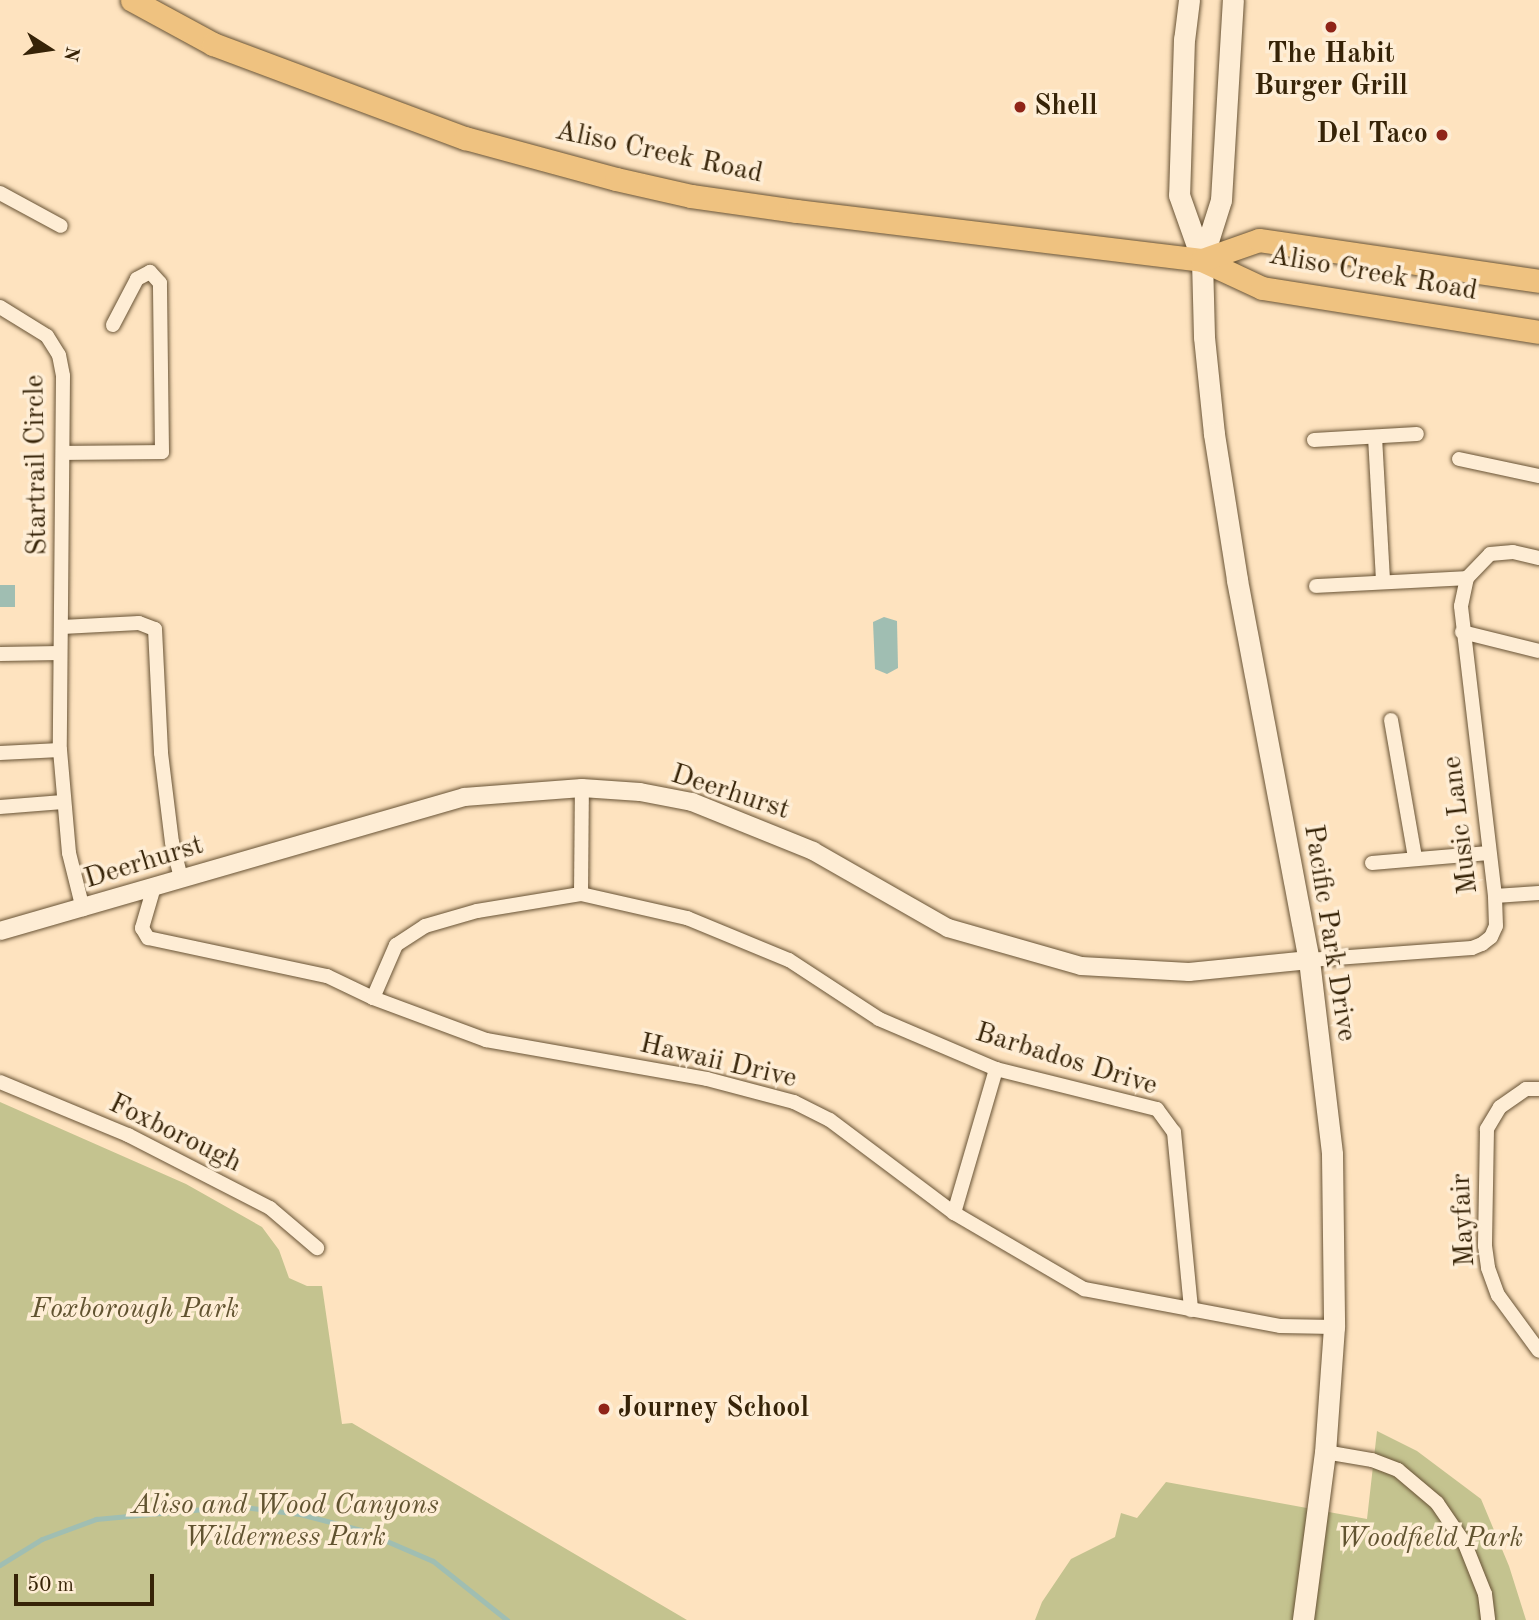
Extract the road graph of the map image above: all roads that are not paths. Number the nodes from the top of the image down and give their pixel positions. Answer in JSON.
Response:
{"nodes":[{"id":1,"x":132,"y":0,"type":"edge"},
{"id":2,"x":1189,"y":0,"type":"edge"},
{"id":3,"x":1233,"y":0,"type":"edge"},
{"id":4,"x":0,"y":193,"type":"edge"},
{"id":5,"x":61,"y":226,"type":"dead end"},
{"id":6,"x":1202,"y":260,"type":"junction"},
{"id":7,"x":1539,"y":281,"type":"edge"},
{"id":8,"x":0,"y":307,"type":"edge"},
{"id":9,"x":113,"y":325,"type":"dead end"},
{"id":10,"x":1539,"y":332,"type":"edge"},
{"id":11,"x":1417,"y":434,"type":"dead end"},
{"id":12,"x":1375,"y":437,"type":"junction"},
{"id":13,"x":1314,"y":440,"type":"dead end"},
{"id":14,"x":63,"y":453,"type":"junction"},
{"id":15,"x":1459,"y":458,"type":"dead end"},
{"id":16,"x":1539,"y":476,"type":"edge"},
{"id":17,"x":1539,"y":558,"type":"edge"},
{"id":18,"x":1467,"y":578,"type":"junction"},
{"id":19,"x":1383,"y":581,"type":"junction"},
{"id":20,"x":1316,"y":586,"type":"dead end"},
{"id":21,"x":62,"y":626,"type":"junction"},
{"id":22,"x":1462,"y":632,"type":"junction"},
{"id":23,"x":1539,"y":650,"type":"edge"},
{"id":24,"x":60,"y":653,"type":"junction"},
{"id":25,"x":0,"y":654,"type":"edge"},
{"id":26,"x":1391,"y":720,"type":"dead end"},
{"id":27,"x":60,"y":750,"type":"junction"},
{"id":28,"x":0,"y":753,"type":"edge"},
{"id":29,"x":582,"y":788,"type":"junction"},
{"id":30,"x":64,"y":802,"type":"junction"},
{"id":31,"x":0,"y":807,"type":"edge"},
{"id":32,"x":1489,"y":853,"type":"junction"},
{"id":33,"x":1415,"y":858,"type":"junction"},
{"id":34,"x":1372,"y":863,"type":"dead end"},
{"id":35,"x":181,"y":879,"type":"junction"},
{"id":36,"x":154,"y":887,"type":"junction"},
{"id":37,"x":1539,"y":893,"type":"edge"},
{"id":38,"x":581,"y":894,"type":"junction"},
{"id":39,"x":1494,"y":896,"type":"junction"},
{"id":40,"x":83,"y":909,"type":"junction"},
{"id":41,"x":0,"y":931,"type":"edge"},
{"id":42,"x":1309,"y":960,"type":"junction"},
{"id":43,"x":373,"y":998,"type":"junction"},
{"id":44,"x":996,"y":1069,"type":"junction"},
{"id":45,"x":0,"y":1082,"type":"edge"},
{"id":46,"x":1532,"y":1089,"type":"edge"},
{"id":47,"x":954,"y":1213,"type":"junction"},
{"id":48,"x":317,"y":1248,"type":"dead end"},
{"id":49,"x":1191,"y":1310,"type":"junction"},
{"id":50,"x":1334,"y":1327,"type":"junction"},
{"id":51,"x":1539,"y":1351,"type":"edge"},
{"id":52,"x":1325,"y":1452,"type":"junction"},
{"id":53,"x":1303,"y":1620,"type":"edge"},
{"id":54,"x":1488,"y":1620,"type":"edge"}],
"edges":[{"from":1,"to":6,"type":"main road","name":"Aliso Creek Road"},
{"from":2,"to":6,"type":"main road","name":"Pacific Park Drive"},
{"from":3,"to":6,"type":"main road","name":"Pacific Park Drive"},
{"from":4,"to":5,"type":"street"},
{"from":6,"to":7,"type":"main road","name":"Aliso Creek Road"},
{"from":6,"to":10,"type":"main road","name":"Aliso Creek Road"},
{"from":6,"to":42,"type":"main road","name":"Pacific Park Drive"},
{"from":8,"to":14,"type":"street","name":"Startrail Circle"},
{"from":9,"to":14,"type":"street"},
{"from":11,"to":12,"type":"street"},
{"from":12,"to":13,"type":"street"},
{"from":12,"to":19,"type":"street"},
{"from":14,"to":21,"type":"street","name":"Startrail Circle"},
{"from":15,"to":16,"type":"street"},
{"from":17,"to":18,"type":"street"},
{"from":18,"to":19,"type":"street"},
{"from":18,"to":22,"type":"street","name":"Music Lane"},
{"from":19,"to":20,"type":"street"},
{"from":21,"to":24,"type":"street","name":"Startrail Circle"},
{"from":21,"to":35,"type":"street"},
{"from":22,"to":23,"type":"street"},
{"from":22,"to":32,"type":"street","name":"Music Lane"},
{"from":24,"to":25,"type":"street"},
{"from":24,"to":27,"type":"street","name":"Startrail Circle"},
{"from":26,"to":33,"type":"street"},
{"from":27,"to":28,"type":"street"},
{"from":27,"to":30,"type":"street","name":"Startrail Circle"},
{"from":29,"to":35,"type":"street","name":"Deerhurst"},
{"from":29,"to":38,"type":"street"},
{"from":29,"to":42,"type":"street","name":"Deerhurst"},
{"from":30,"to":31,"type":"street"},
{"from":30,"to":40,"type":"street","name":"Startrail Circle"},
{"from":32,"to":33,"type":"street"},
{"from":32,"to":39,"type":"street","name":"Music Lane"},
{"from":33,"to":34,"type":"street"},
{"from":35,"to":36,"type":"street","name":"Deerhurst"},
{"from":36,"to":40,"type":"street","name":"Deerhurst"},
{"from":36,"to":43,"type":"street","name":"Hawaii Drive"},
{"from":37,"to":39,"type":"street"},
{"from":38,"to":43,"type":"street","name":"Barbados Drive"},
{"from":38,"to":44,"type":"street","name":"Barbados Drive"},
{"from":39,"to":42,"type":"street","name":"Music Lane"},
{"from":40,"to":41,"type":"street","name":"Deerhurst"},
{"from":42,"to":50,"type":"main road","name":"Pacific Park Drive"},
{"from":43,"to":47,"type":"street","name":"Hawaii Drive"},
{"from":44,"to":47,"type":"street"},
{"from":44,"to":49,"type":"street","name":"Barbados Drive"},
{"from":45,"to":48,"type":"street","name":"Foxborough"},
{"from":46,"to":51,"type":"street","name":"Mayfair"},
{"from":47,"to":49,"type":"street","name":"Hawaii Drive"},
{"from":49,"to":50,"type":"street","name":"Hawaii Drive"},
{"from":50,"to":52,"type":"main road","name":"Pacific Park Drive"},
{"from":52,"to":53,"type":"main road","name":"Pacific Park Drive"},
{"from":52,"to":54,"type":"street"}]}
